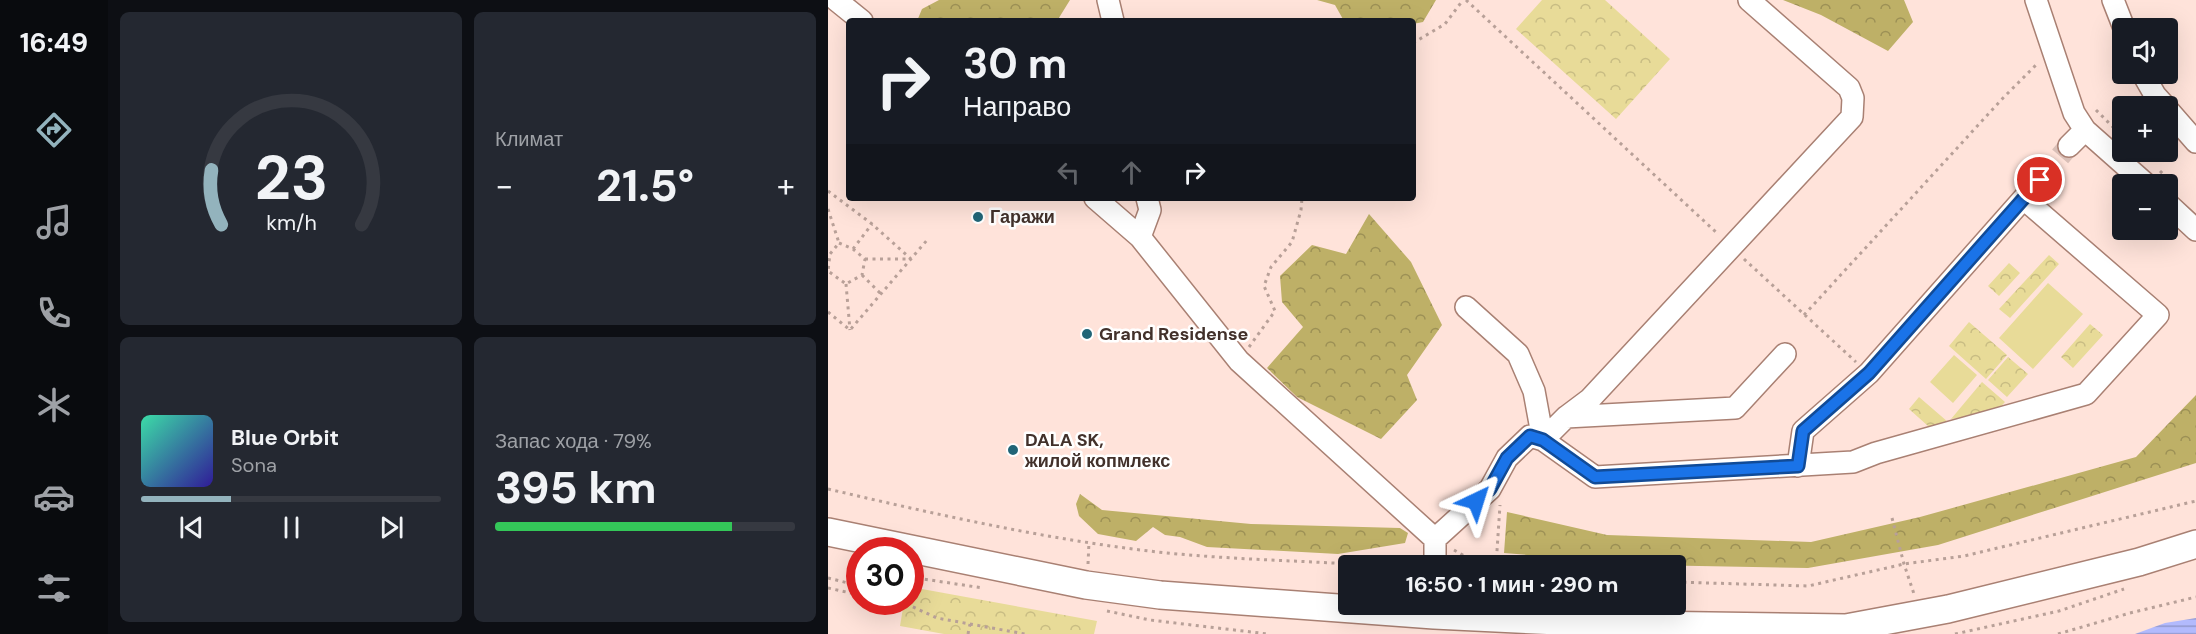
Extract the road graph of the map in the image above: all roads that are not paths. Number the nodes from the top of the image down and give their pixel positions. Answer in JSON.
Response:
{"nodes":[{"id":1,"x":836,"y":0,"type":"edge"},
{"id":2,"x":1108,"y":0,"type":"edge"},
{"id":3,"x":1749,"y":0,"type":"edge"},
{"id":4,"x":2036,"y":0,"type":"edge"},
{"id":5,"x":2112,"y":0,"type":"edge"},
{"id":6,"x":858,"y":18,"type":"edge"},
{"id":7,"x":1112,"y":18,"type":"edge"},
{"id":8,"x":2120,"y":18,"type":"edge"},
{"id":9,"x":2079,"y":122,"type":"junction"},
{"id":10,"x":2178,"y":122,"type":"edge"},
{"id":11,"x":2196,"y":142,"type":"edge"},
{"id":12,"x":2069,"y":146,"type":"tunnel mouth"},
{"id":13,"x":2148,"y":174,"type":"edge"},
{"id":14,"x":2040,"y":180,"type":"tunnel mouth"},
{"id":15,"x":2024,"y":199,"type":"junction"},
{"id":16,"x":1098,"y":201,"type":"edge"},
{"id":17,"x":1148,"y":201,"type":"edge"},
{"id":18,"x":2178,"y":203,"type":"edge"},
{"id":19,"x":2196,"y":230,"type":"edge"},
{"id":20,"x":1140,"y":237,"type":"junction"},
{"id":21,"x":1466,"y":307,"type":"dead end"},
{"id":22,"x":1785,"y":354,"type":"dead end"},
{"id":23,"x":1566,"y":417,"type":"junction"},
{"id":24,"x":1543,"y":440,"type":"junction"},
{"id":25,"x":1798,"y":466,"type":"junction"},
{"id":26,"x":828,"y":532,"type":"edge"},
{"id":27,"x":1434,"y":539,"type":"junction"},
{"id":28,"x":2196,"y":544,"type":"edge"},
{"id":29,"x":1435,"y":555,"type":"edge"},
{"id":30,"x":1338,"y":605,"type":"edge"},
{"id":31,"x":1503,"y":615,"type":"edge"}],
"edges":[{"from":1,"to":6,"type":"street"},
{"from":2,"to":7,"type":"street"},
{"from":3,"to":23,"type":"street"},
{"from":4,"to":9,"type":"street"},
{"from":5,"to":8,"type":"street"},
{"from":9,"to":12,"type":"street"},
{"from":9,"to":13,"type":"street"},
{"from":10,"to":11,"type":"street"},
{"from":14,"to":15,"type":"street"},
{"from":15,"to":25,"type":"street"},
{"from":15,"to":25,"type":"street"},
{"from":16,"to":20,"type":"street"},
{"from":17,"to":20,"type":"street"},
{"from":18,"to":19,"type":"street"},
{"from":20,"to":27,"type":"street"},
{"from":21,"to":24,"type":"street"},
{"from":22,"to":23,"type":"street"},
{"from":23,"to":24,"type":"street"},
{"from":24,"to":25,"type":"street"},
{"from":24,"to":27,"type":"street"},
{"from":26,"to":30,"type":"main road"},
{"from":27,"to":29,"type":"street"},
{"from":28,"to":31,"type":"main road"}]}
